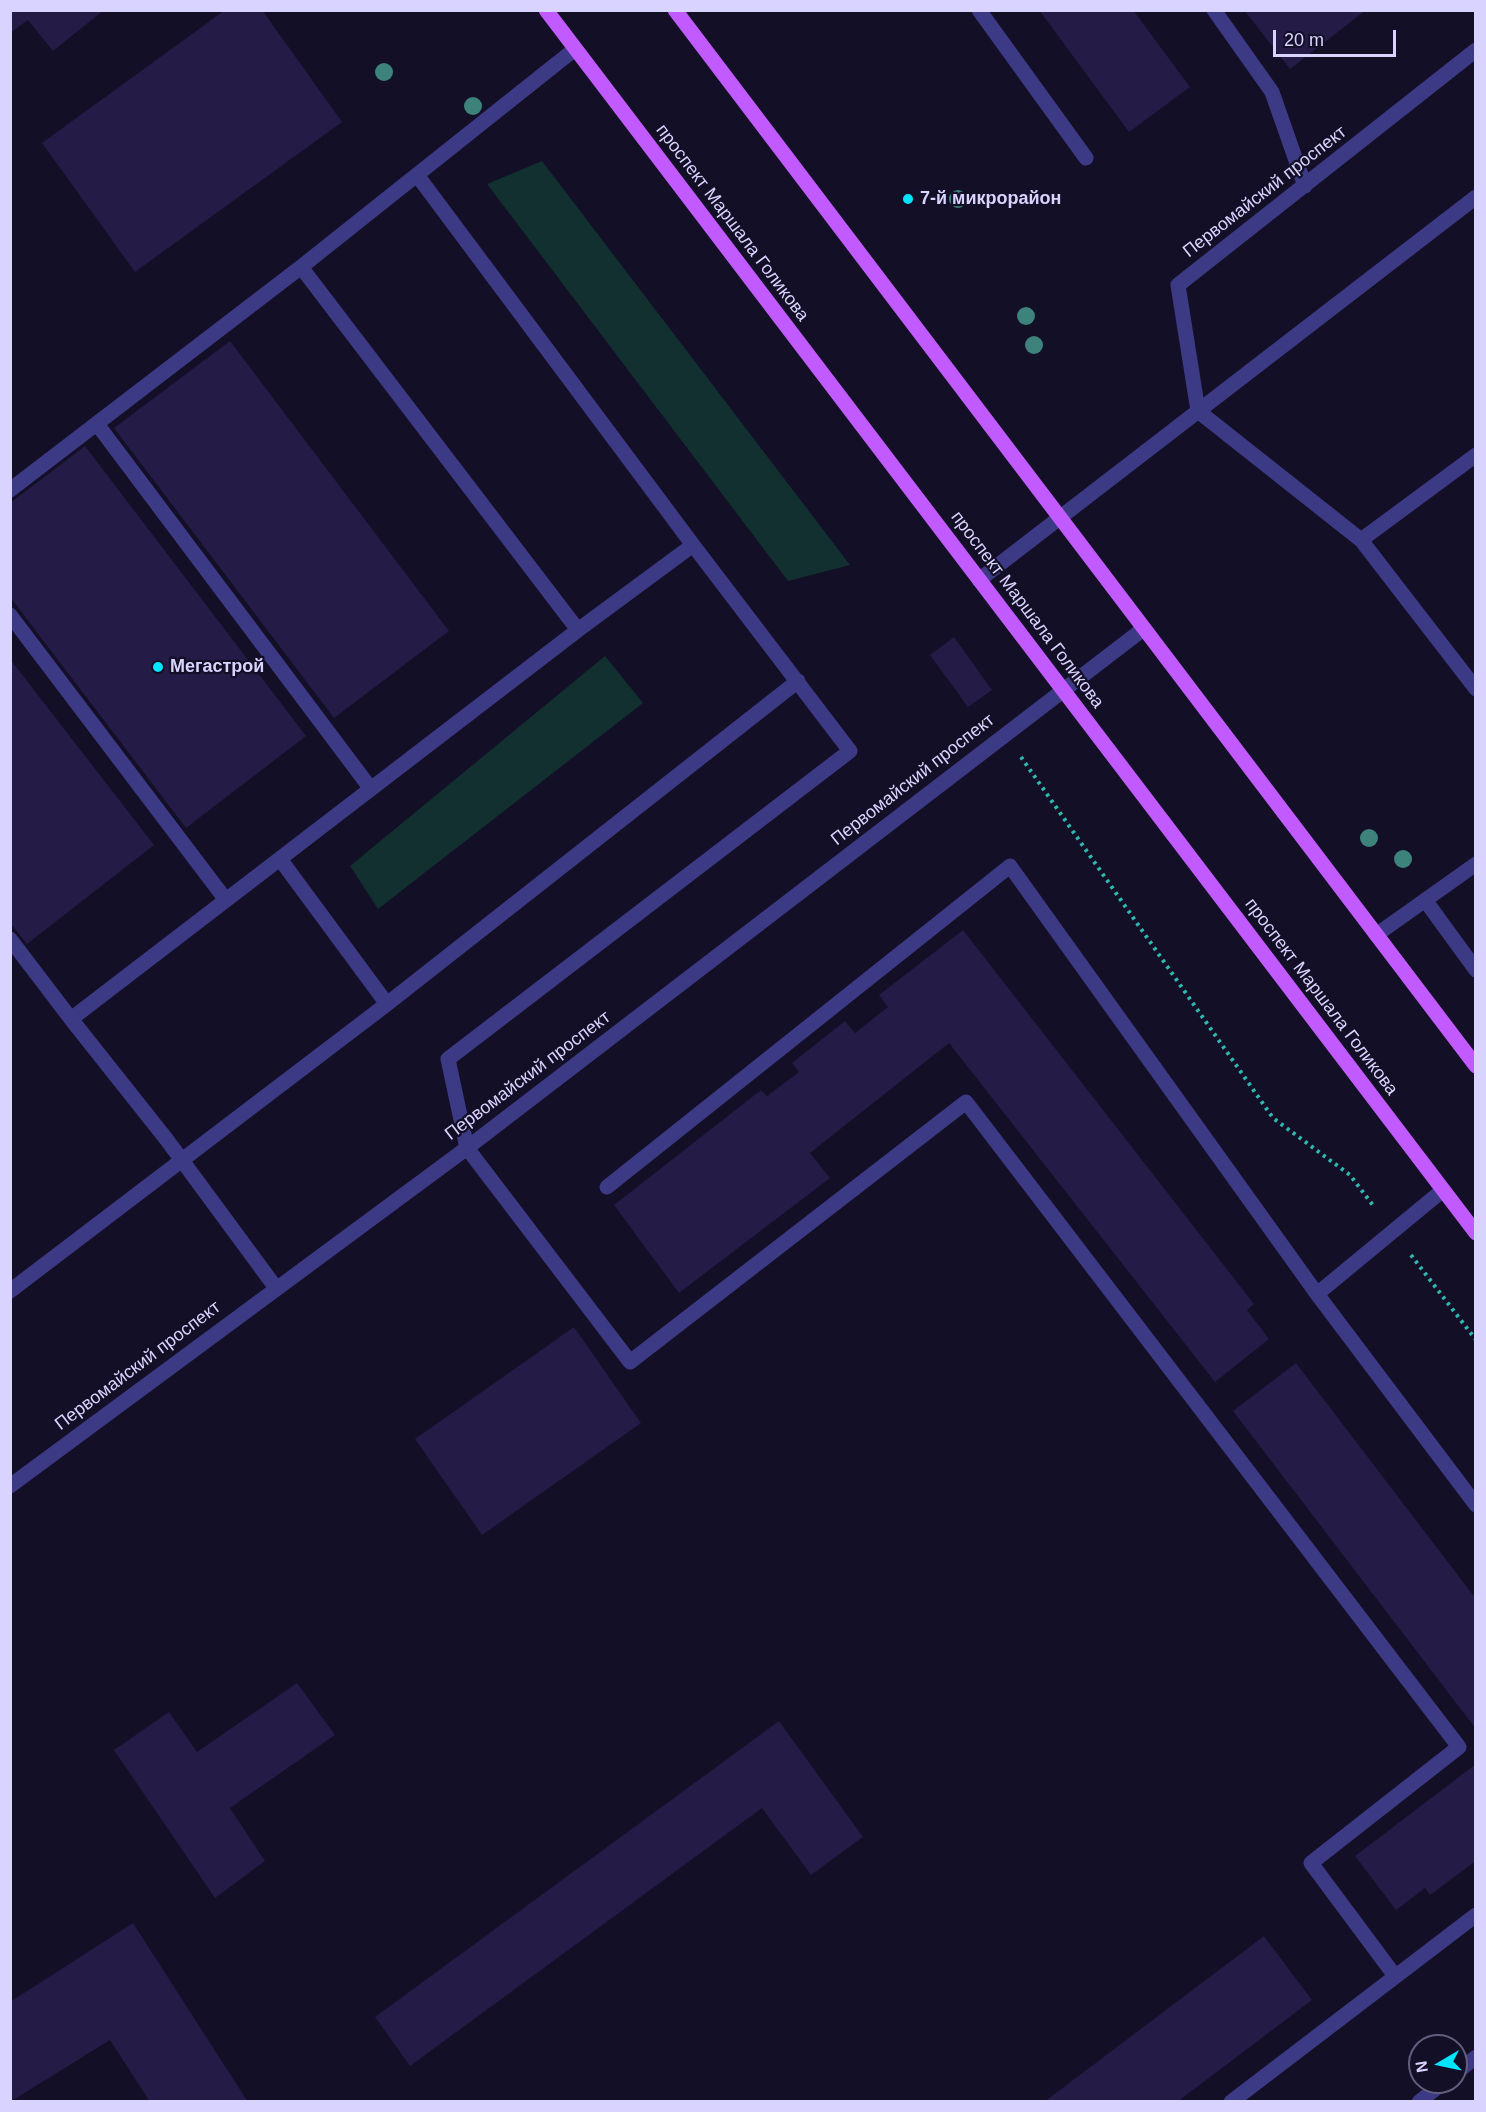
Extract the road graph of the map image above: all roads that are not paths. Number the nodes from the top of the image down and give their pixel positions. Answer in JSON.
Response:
{"nodes":[{"id":1,"x":546,"y":10,"type":"edge"},
{"id":2,"x":675,"y":10,"type":"edge"},
{"id":3,"x":979,"y":10,"type":"edge"},
{"id":4,"x":1214,"y":10,"type":"edge"},
{"id":5,"x":575,"y":49,"type":"junction"},
{"id":6,"x":1476,"y":50,"type":"edge"},
{"id":7,"x":1086,"y":158,"type":"dead end"},
{"id":8,"x":417,"y":175,"type":"junction"},
{"id":9,"x":1305,"y":186,"type":"junction"},
{"id":10,"x":1476,"y":197,"type":"edge"},
{"id":11,"x":301,"y":267,"type":"junction"},
{"id":12,"x":1198,"y":411,"type":"junction"},
{"id":13,"x":97,"y":424,"type":"junction"},
{"id":14,"x":1476,"y":455,"type":"edge"},
{"id":15,"x":10,"y":490,"type":"edge"},
{"id":16,"x":1059,"y":518,"type":"junction"},
{"id":17,"x":1361,"y":540,"type":"junction"},
{"id":18,"x":693,"y":545,"type":"junction"},
{"id":19,"x":979,"y":580,"type":"junction"},
{"id":20,"x":10,"y":615,"type":"edge"},
{"id":21,"x":578,"y":630,"type":"junction"},
{"id":22,"x":1142,"y":630,"type":"junction"},
{"id":23,"x":798,"y":681,"type":"junction"},
{"id":24,"x":1063,"y":689,"type":"junction"},
{"id":25,"x":1476,"y":689,"type":"edge"},
{"id":26,"x":371,"y":789,"type":"junction"},
{"id":27,"x":280,"y":859,"type":"junction"},
{"id":28,"x":1476,"y":864,"type":"edge"},
{"id":29,"x":226,"y":900,"type":"junction"},
{"id":30,"x":1425,"y":900,"type":"junction"},
{"id":31,"x":1376,"y":935,"type":"junction"},
{"id":32,"x":10,"y":939,"type":"edge"},
{"id":33,"x":1476,"y":970,"type":"edge"},
{"id":34,"x":387,"y":1004,"type":"junction"},
{"id":35,"x":71,"y":1019,"type":"junction"},
{"id":36,"x":1476,"y":1066,"type":"edge"},
{"id":37,"x":467,"y":1148,"type":"junction"},
{"id":38,"x":182,"y":1160,"type":"junction"},
{"id":39,"x":607,"y":1187,"type":"dead end"},
{"id":40,"x":1443,"y":1190,"type":"junction"},
{"id":41,"x":1476,"y":1233,"type":"edge"},
{"id":42,"x":276,"y":1288,"type":"junction"},
{"id":43,"x":10,"y":1291,"type":"edge"},
{"id":44,"x":1317,"y":1294,"type":"junction"},
{"id":45,"x":10,"y":1486,"type":"edge"},
{"id":46,"x":1476,"y":1505,"type":"edge"},
{"id":47,"x":1476,"y":1915,"type":"edge"},
{"id":48,"x":1395,"y":1976,"type":"junction"},
{"id":49,"x":1231,"y":2102,"type":"edge"}],
"edges":[{"from":1,"to":5,"type":"main road","name":"проспект Маршала Голикова"},
{"from":2,"to":16,"type":"main road"},
{"from":3,"to":7,"type":"street"},
{"from":4,"to":9,"type":"street"},
{"from":5,"to":8,"type":"street"},
{"from":5,"to":19,"type":"main road","name":"проспект Маршала Голикова"},
{"from":6,"to":9,"type":"street","name":"Первомайский проспект"},
{"from":8,"to":11,"type":"street"},
{"from":8,"to":18,"type":"street"},
{"from":9,"to":12,"type":"street","name":"Первомайский проспект"},
{"from":10,"to":12,"type":"street"},
{"from":11,"to":13,"type":"street"},
{"from":11,"to":21,"type":"street"},
{"from":12,"to":16,"type":"street"},
{"from":12,"to":17,"type":"street"},
{"from":13,"to":15,"type":"street"},
{"from":13,"to":26,"type":"street"},
{"from":14,"to":17,"type":"street"},
{"from":16,"to":19,"type":"street"},
{"from":16,"to":22,"type":"main road"},
{"from":17,"to":25,"type":"street"},
{"from":18,"to":21,"type":"street"},
{"from":18,"to":23,"type":"street"},
{"from":19,"to":24,"type":"main road","name":"проспект Маршала Голикова"},
{"from":20,"to":29,"type":"street"},
{"from":21,"to":26,"type":"street"},
{"from":22,"to":24,"type":"street","name":"Первомайский проспект"},
{"from":22,"to":31,"type":"main road"},
{"from":23,"to":34,"type":"street"},
{"from":23,"to":37,"type":"street"},
{"from":24,"to":37,"type":"street","name":"Первомайский проспект"},
{"from":24,"to":40,"type":"main road","name":"проспект Маршала Голикова"},
{"from":26,"to":27,"type":"street"},
{"from":27,"to":29,"type":"street"},
{"from":27,"to":34,"type":"street"},
{"from":28,"to":30,"type":"street"},
{"from":29,"to":35,"type":"street"},
{"from":30,"to":31,"type":"street"},
{"from":30,"to":33,"type":"street"},
{"from":31,"to":36,"type":"main road"},
{"from":32,"to":35,"type":"street"},
{"from":34,"to":38,"type":"street"},
{"from":35,"to":38,"type":"street"},
{"from":37,"to":42,"type":"street","name":"Первомайский проспект"},
{"from":37,"to":48,"type":"street"},
{"from":38,"to":42,"type":"street"},
{"from":38,"to":43,"type":"street"},
{"from":39,"to":44,"type":"street"},
{"from":40,"to":41,"type":"main road","name":"проспект Маршала Голикова"},
{"from":40,"to":44,"type":"street"},
{"from":42,"to":45,"type":"street","name":"Первомайский проспект"},
{"from":44,"to":46,"type":"street"},
{"from":47,"to":48,"type":"street"},
{"from":48,"to":49,"type":"street"}]}
